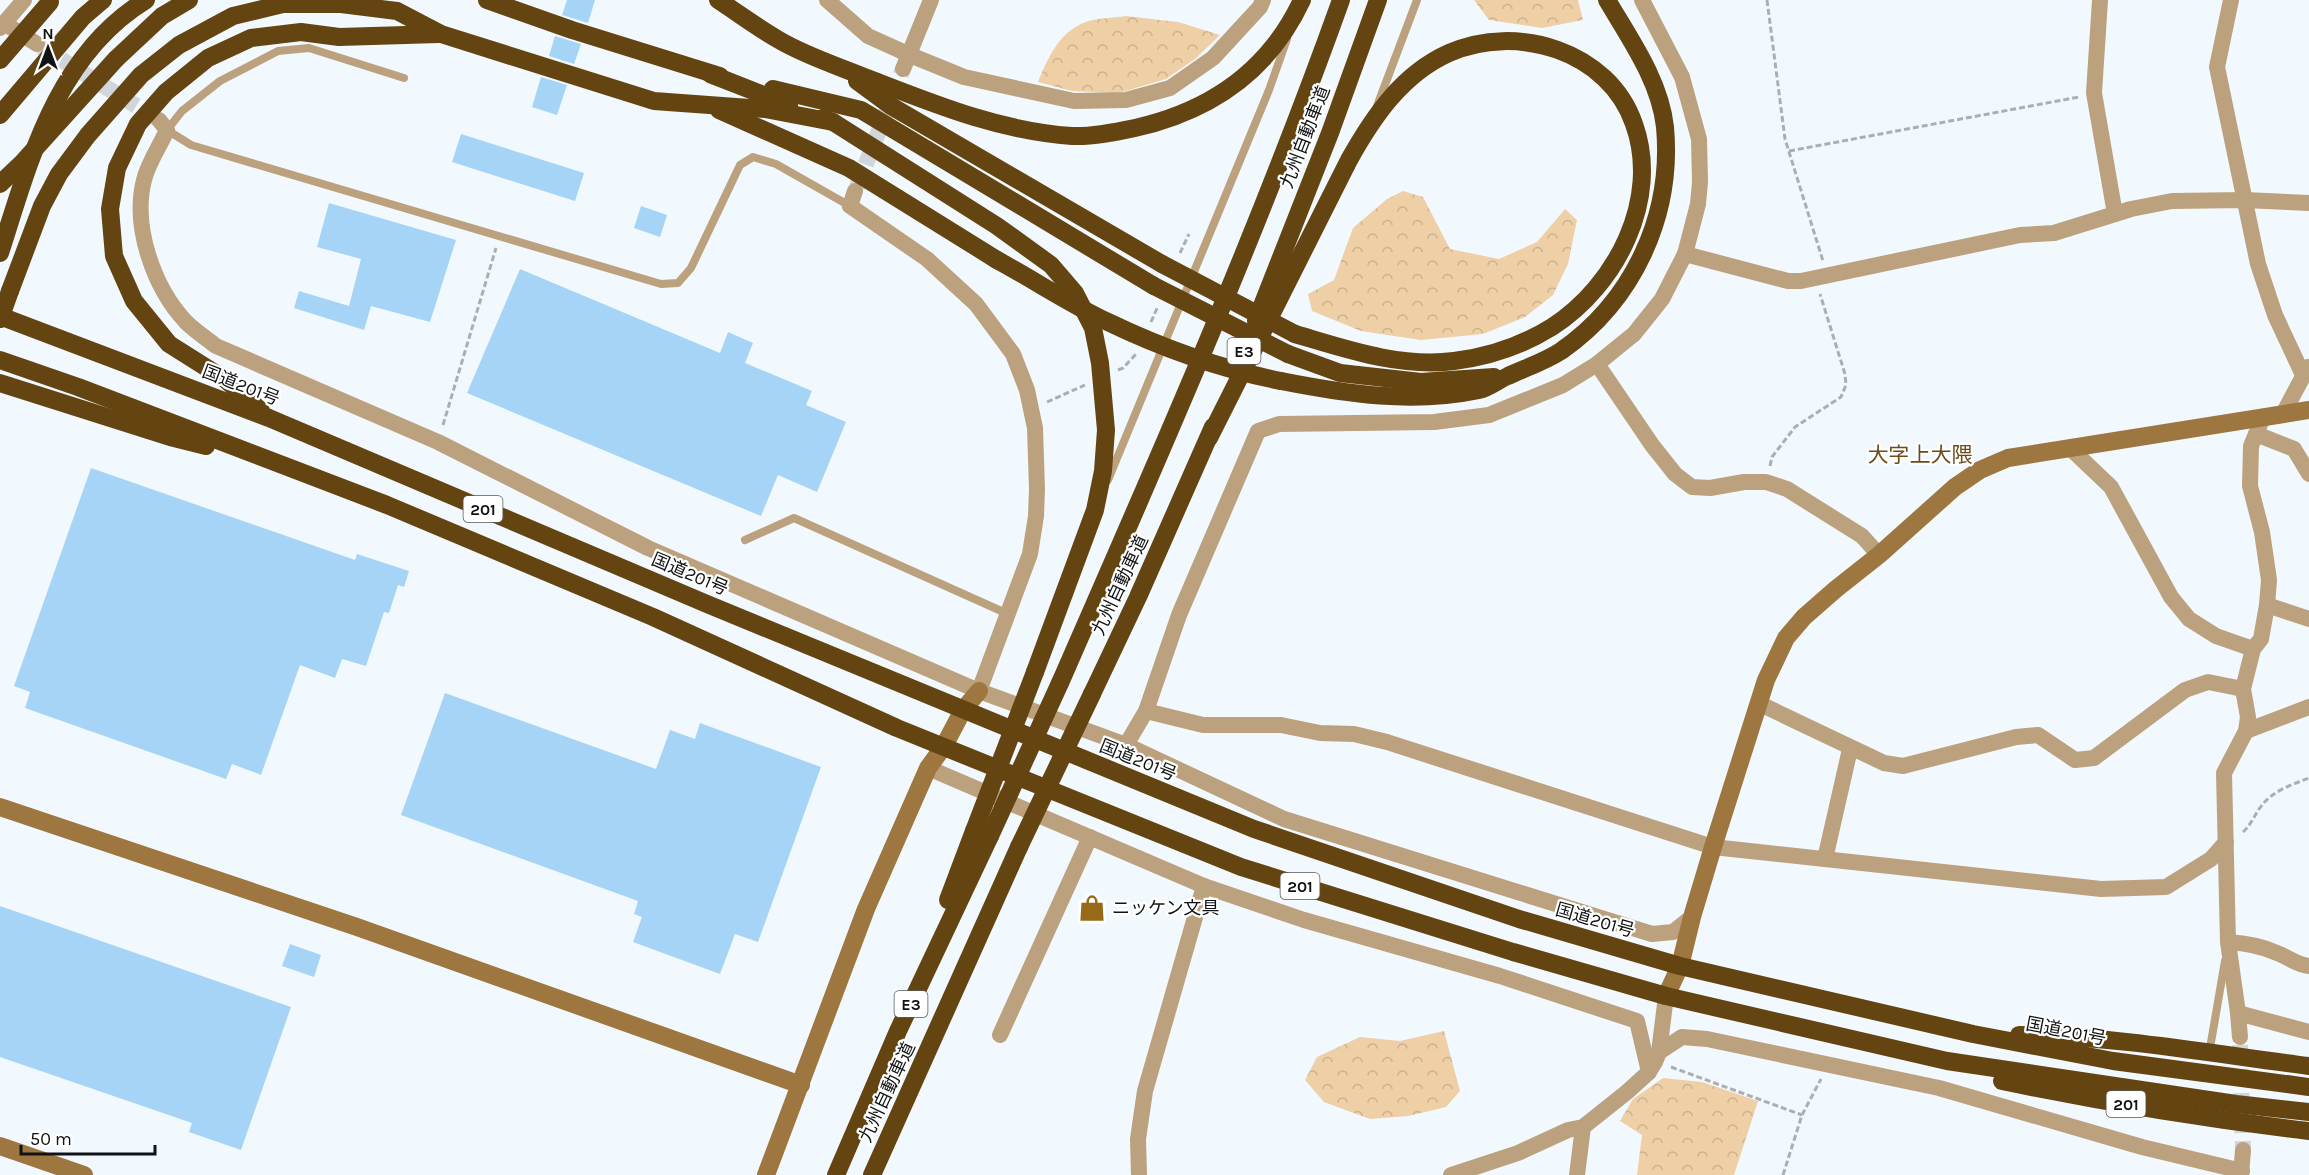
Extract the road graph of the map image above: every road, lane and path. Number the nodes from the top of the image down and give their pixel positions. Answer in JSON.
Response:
{"nodes":[{"id":1,"x":24,"y":0,"type":"edge"},
{"id":2,"x":103,"y":0,"type":"edge"},
{"id":3,"x":146,"y":0,"type":"edge"},
{"id":4,"x":189,"y":0,"type":"edge"},
{"id":5,"x":487,"y":0,"type":"edge"},
{"id":6,"x":718,"y":0,"type":"edge"},
{"id":7,"x":827,"y":0,"type":"edge"},
{"id":8,"x":931,"y":0,"type":"edge"},
{"id":9,"x":1263,"y":0,"type":"edge"},
{"id":10,"x":1302,"y":0,"type":"edge"},
{"id":11,"x":1341,"y":0,"type":"edge"},
{"id":12,"x":1378,"y":0,"type":"edge"},
{"id":13,"x":1418,"y":0,"type":"edge"},
{"id":14,"x":1607,"y":0,"type":"edge"},
{"id":15,"x":1642,"y":0,"type":"edge"},
{"id":16,"x":1767,"y":0,"type":"edge"},
{"id":17,"x":2100,"y":0,"type":"edge"},
{"id":18,"x":2231,"y":0,"type":"edge"},
{"id":19,"x":51,"y":1,"type":"edge"},
{"id":20,"x":1294,"y":18,"type":"junction"},
{"id":21,"x":2,"y":26,"type":"edge"},
{"id":22,"x":441,"y":33,"type":"junction"},
{"id":23,"x":38,"y":45,"type":"tunnel mouth"},
{"id":24,"x":0,"y":60,"type":"edge"},
{"id":25,"x":907,"y":62,"type":"junction"},
{"id":26,"x":833,"y":65,"type":"junction"},
{"id":27,"x":710,"y":74,"type":"junction"},
{"id":28,"x":404,"y":78,"type":"dead end"},
{"id":29,"x":2094,"y":93,"type":"junction"},
{"id":30,"x":709,"y":106,"type":"junction"},
{"id":31,"x":0,"y":115,"type":"edge"},
{"id":32,"x":833,"y":122,"type":"junction"},
{"id":33,"x":1370,"y":123,"type":"junction"},
{"id":34,"x":163,"y":125,"type":"junction"},
{"id":35,"x":1789,"y":151,"type":"junction"},
{"id":36,"x":0,"y":184,"type":"edge"},
{"id":37,"x":853,"y":198,"type":"joint"},
{"id":38,"x":2245,"y":200,"type":"junction"},
{"id":39,"x":2309,"y":203,"type":"edge"},
{"id":40,"x":2115,"y":214,"type":"junction"},
{"id":41,"x":499,"y":235,"type":"junction"},
{"id":42,"x":0,"y":253,"type":"edge"},
{"id":43,"x":1685,"y":254,"type":"junction"},
{"id":44,"x":1821,"y":277,"type":"junction"},
{"id":45,"x":0,"y":317,"type":"edge"},
{"id":46,"x":0,"y":360,"type":"edge"},
{"id":47,"x":1597,"y":364,"type":"junction"},
{"id":48,"x":2306,"y":370,"type":"edge"},
{"id":49,"x":1508,"y":376,"type":"junction"},
{"id":50,"x":0,"y":383,"type":"edge"},
{"id":51,"x":2309,"y":410,"type":"edge"},
{"id":52,"x":2283,"y":414,"type":"junction"},
{"id":53,"x":269,"y":418,"type":"junction"},
{"id":54,"x":2260,"y":426,"type":"junction"},
{"id":55,"x":1209,"y":438,"type":"junction"},
{"id":56,"x":438,"y":441,"type":"junction"},
{"id":57,"x":2070,"y":448,"type":"junction"},
{"id":58,"x":292,"y":468,"type":"junction"},
{"id":59,"x":2309,"y":474,"type":"edge"},
{"id":60,"x":1766,"y":482,"type":"junction"},
{"id":61,"x":1095,"y":510,"type":"junction"},
{"id":62,"x":745,"y":540,"type":"dead end"},
{"id":63,"x":1879,"y":555,"type":"junction"},
{"id":64,"x":2267,"y":605,"type":"junction"},
{"id":65,"x":1008,"y":614,"type":"junction"},
{"id":66,"x":2309,"y":619,"type":"edge"},
{"id":67,"x":2253,"y":649,"type":"junction"},
{"id":68,"x":2243,"y":689,"type":"junction"},
{"id":69,"x":979,"y":691,"type":"junction"},
{"id":70,"x":1758,"y":703,"type":"junction"},
{"id":71,"x":2309,"y":707,"type":"edge"},
{"id":72,"x":963,"y":710,"type":"junction"},
{"id":73,"x":1146,"y":711,"type":"junction"},
{"id":74,"x":2246,"y":731,"type":"junction"},
{"id":75,"x":1126,"y":745,"type":"junction"},
{"id":76,"x":945,"y":746,"type":"junction"},
{"id":77,"x":1850,"y":749,"type":"junction"},
{"id":78,"x":928,"y":768,"type":"junction"},
{"id":79,"x":2309,"y":778,"type":"edge"},
{"id":80,"x":0,"y":807,"type":"edge"},
{"id":81,"x":982,"y":833,"type":"junction"},
{"id":82,"x":1090,"y":837,"type":"junction"},
{"id":83,"x":2226,"y":842,"type":"junction"},
{"id":84,"x":1713,"y":847,"type":"junction"},
{"id":85,"x":1825,"y":859,"type":"junction"},
{"id":86,"x":1204,"y":886,"type":"junction"},
{"id":87,"x":1692,"y":917,"type":"junction"},
{"id":88,"x":2228,"y":942,"type":"junction"},
{"id":89,"x":1680,"y":966,"type":"junction"},
{"id":90,"x":2309,"y":966,"type":"edge"},
{"id":91,"x":1666,"y":996,"type":"junction"},
{"id":92,"x":2238,"y":1013,"type":"junction"},
{"id":93,"x":2309,"y":1032,"type":"edge"},
{"id":94,"x":1973,"y":1034,"type":"junction"},
{"id":95,"x":1000,"y":1035,"type":"dead end"},
{"id":96,"x":2240,"y":1037,"type":"tunnel mouth"},
{"id":97,"x":2209,"y":1054,"type":"junction"},
{"id":98,"x":1947,"y":1060,"type":"junction"},
{"id":99,"x":1654,"y":1062,"type":"junction"},
{"id":100,"x":1828,"y":1064,"type":"junction"},
{"id":101,"x":2309,"y":1066,"type":"edge"},
{"id":102,"x":801,"y":1085,"type":"junction"},
{"id":103,"x":2309,"y":1087,"type":"edge"},
{"id":104,"x":2309,"y":1112,"type":"edge"},
{"id":105,"x":1802,"y":1115,"type":"junction"},
{"id":106,"x":1583,"y":1127,"type":"junction"},
{"id":107,"x":2309,"y":1131,"type":"edge"},
{"id":108,"x":0,"y":1146,"type":"edge"},
{"id":109,"x":2243,"y":1150,"type":"tunnel mouth"},
{"id":110,"x":2241,"y":1173,"type":"edge"},
{"id":111,"x":84,"y":1175,"type":"edge"},
{"id":112,"x":766,"y":1175,"type":"edge"},
{"id":113,"x":836,"y":1175,"type":"edge"},
{"id":114,"x":872,"y":1175,"type":"edge"},
{"id":115,"x":1139,"y":1175,"type":"edge"},
{"id":116,"x":1451,"y":1175,"type":"edge"},
{"id":117,"x":1576,"y":1175,"type":"edge"},
{"id":118,"x":1783,"y":1175,"type":"edge"}],
"edges":[{"from":1,"to":21,"type":"street"},
{"from":2,"to":31,"type":"highway"},
{"from":3,"to":42,"type":"highway"},
{"from":4,"to":36,"type":"highway","bridge":true},
{"from":5,"to":27,"type":"highway"},
{"from":6,"to":26,"type":"highway"},
{"from":7,"to":25,"type":"street"},
{"from":8,"to":25,"type":"street"},
{"from":9,"to":25,"type":"street"},
{"from":10,"to":20,"type":"highway"},
{"from":11,"to":81,"type":"highway","name":"九州自動車道","number":"E3","bridge":true},
{"from":12,"to":55,"type":"highway","name":"九州自動車道","number":"E3"},
{"from":13,"to":33,"type":"lane"},
{"from":14,"to":49,"type":"highway"},
{"from":15,"to":43,"type":"street"},
{"from":16,"to":35,"type":"path"},
{"from":17,"to":29,"type":"street"},
{"from":18,"to":38,"type":"street"},
{"from":19,"to":24,"type":"highway","bridge":true},
{"from":20,"to":26,"type":"highway"},
{"from":20,"to":61,"type":"lane"},
{"from":21,"to":23,"type":"street"},
{"from":22,"to":30,"type":"highway"},
{"from":22,"to":45,"type":"highway","bridge":true},
{"from":22,"to":53,"type":"highway"},
{"from":26,"to":33,"type":"highway","bridge":true},
{"from":27,"to":32,"type":"highway"},
{"from":27,"to":49,"type":"highway","bridge":true},
{"from":28,"to":34,"type":"lane"},
{"from":29,"to":35,"type":"path"},
{"from":29,"to":40,"type":"street"},
{"from":30,"to":32,"type":"highway"},
{"from":30,"to":49,"type":"highway","bridge":true},
{"from":32,"to":61,"type":"highway"},
{"from":33,"to":55,"type":"highway"},
{"from":34,"to":41,"type":"lane"},
{"from":34,"to":56,"type":"street"},
{"from":35,"to":44,"type":"path"},
{"from":37,"to":41,"type":"lane"},
{"from":37,"to":65,"type":"street"},
{"from":38,"to":39,"type":"street"},
{"from":38,"to":40,"type":"street"},
{"from":38,"to":48,"type":"street"},
{"from":40,"to":44,"type":"street"},
{"from":41,"to":56,"type":"path"},
{"from":43,"to":44,"type":"street"},
{"from":43,"to":47,"type":"street"},
{"from":44,"to":60,"type":"path"},
{"from":45,"to":53,"type":"highway","name":"国道201号","number":"201"},
{"from":46,"to":58,"type":"highway","number":"201"},
{"from":47,"to":60,"type":"street"},
{"from":47,"to":73,"type":"street"},
{"from":48,"to":52,"type":"street"},
{"from":50,"to":58,"type":"highway"},
{"from":51,"to":52,"type":"street"},
{"from":52,"to":54,"type":"street"},
{"from":53,"to":72,"type":"highway","name":"国道201号","number":"201"},
{"from":54,"to":57,"type":"street"},
{"from":54,"to":59,"type":"street"},
{"from":54,"to":64,"type":"street"},
{"from":55,"to":114,"type":"highway","name":"九州自動車道","number":"E3","bridge":true},
{"from":56,"to":69,"type":"street"},
{"from":57,"to":63,"type":"street"},
{"from":57,"to":67,"type":"street"},
{"from":58,"to":76,"type":"highway","number":"201"},
{"from":60,"to":63,"type":"street"},
{"from":61,"to":81,"type":"highway","bridge":true},
{"from":62,"to":65,"type":"lane"},
{"from":63,"to":70,"type":"street"},
{"from":64,"to":66,"type":"street"},
{"from":64,"to":67,"type":"street"},
{"from":65,"to":69,"type":"street"},
{"from":67,"to":68,"type":"street"},
{"from":68,"to":74,"type":"street"},
{"from":68,"to":77,"type":"street"},
{"from":69,"to":72,"type":"street"},
{"from":69,"to":75,"type":"street"},
{"from":70,"to":77,"type":"street"},
{"from":70,"to":84,"type":"street"},
{"from":71,"to":74,"type":"street"},
{"from":72,"to":76,"type":"street"},
{"from":72,"to":89,"type":"highway","name":"国道201号","number":"201"},
{"from":73,"to":75,"type":"street"},
{"from":73,"to":84,"type":"street"},
{"from":74,"to":83,"type":"street"},
{"from":75,"to":87,"type":"street"},
{"from":76,"to":78,"type":"street"},
{"from":76,"to":91,"type":"highway","number":"201"},
{"from":77,"to":85,"type":"street"},
{"from":78,"to":82,"type":"street"},
{"from":78,"to":102,"type":"street"},
{"from":79,"to":83,"type":"path"},
{"from":80,"to":102,"type":"street"},
{"from":81,"to":113,"type":"highway","name":"九州自動車道","number":"E3"},
{"from":82,"to":86,"type":"street"},
{"from":82,"to":95,"type":"street"},
{"from":83,"to":85,"type":"street"},
{"from":83,"to":88,"type":"street"},
{"from":84,"to":85,"type":"street"},
{"from":84,"to":87,"type":"street"},
{"from":86,"to":99,"type":"street"},
{"from":86,"to":115,"type":"street"},
{"from":87,"to":89,"type":"street"},
{"from":88,"to":90,"type":"street"},
{"from":88,"to":92,"type":"street"},
{"from":88,"to":97,"type":"lane"},
{"from":89,"to":91,"type":"street"},
{"from":89,"to":94,"type":"highway","name":"国道201号","number":"201"},
{"from":91,"to":98,"type":"highway","number":"201"},
{"from":91,"to":99,"type":"street"},
{"from":92,"to":93,"type":"street"},
{"from":92,"to":96,"type":"street"},
{"from":94,"to":97,"type":"highway","number":"201"},
{"from":94,"to":103,"type":"highway","name":"国道201号","number":"201"},
{"from":97,"to":101,"type":"highway","number":"201"},
{"from":98,"to":104,"type":"highway","number":"201"},
{"from":98,"to":107,"type":"highway","number":"201"},
{"from":99,"to":100,"type":"street"},
{"from":99,"to":105,"type":"path"},
{"from":99,"to":106,"type":"street"},
{"from":100,"to":105,"type":"path"},
{"from":100,"to":110,"type":"street"},
{"from":102,"to":112,"type":"street"},
{"from":105,"to":118,"type":"path"},
{"from":106,"to":116,"type":"street"},
{"from":106,"to":117,"type":"street"},
{"from":108,"to":111,"type":"street"},
{"from":109,"to":110,"type":"street"}]}
